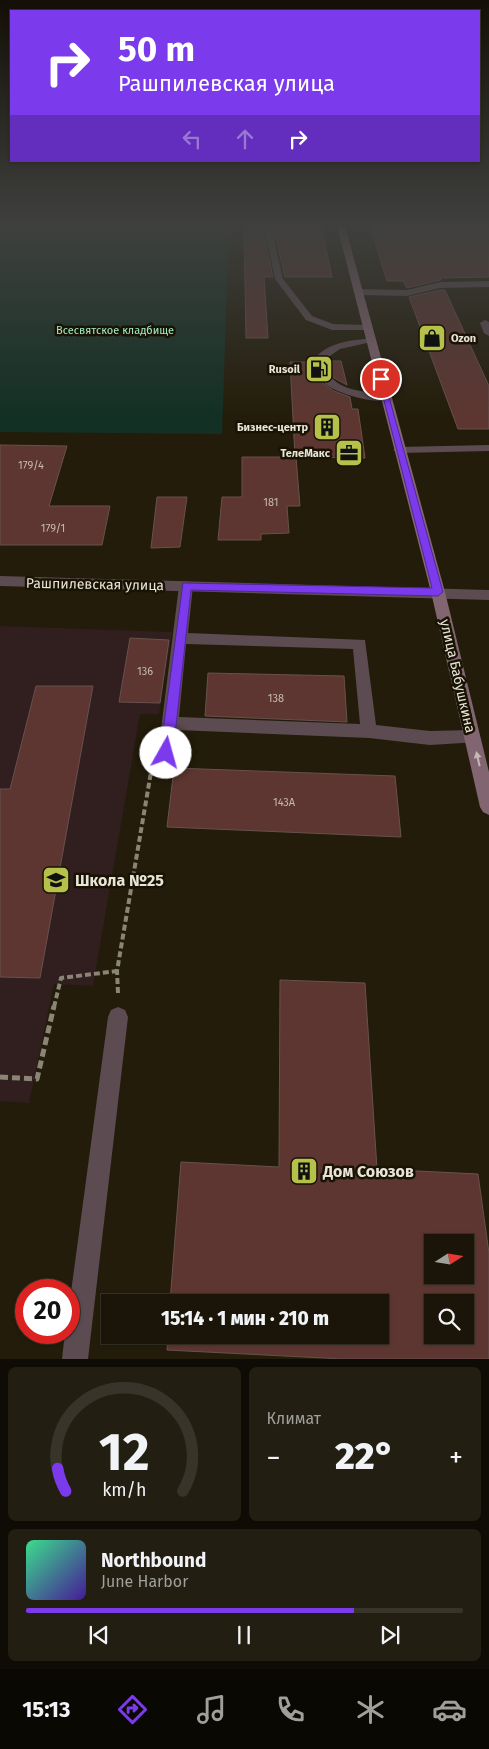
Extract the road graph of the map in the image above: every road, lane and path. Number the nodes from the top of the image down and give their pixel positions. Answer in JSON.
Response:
{"nodes":[{"id":1,"x":287,"y":289,"type":"edge"},
{"id":2,"x":421,"y":289,"type":"edge"},
{"id":3,"x":358,"y":292,"type":"joint"},
{"id":4,"x":485,"y":323,"type":"dead end"},
{"id":5,"x":367,"y":328,"type":"junction"},
{"id":6,"x":489,"y":332,"type":"edge"},
{"id":7,"x":371,"y":341,"type":"junction"},
{"id":8,"x":385,"y":398,"type":"junction"},
{"id":9,"x":489,"y":448,"type":"edge"},
{"id":10,"x":399,"y":450,"type":"junction"},
{"id":11,"x":0,"y":581,"type":"edge"},
{"id":12,"x":186,"y":586,"type":"junction"},
{"id":13,"x":438,"y":592,"type":"junction"},
{"id":14,"x":489,"y":595,"type":"edge"},
{"id":15,"x":180,"y":638,"type":"junction"},
{"id":16,"x":170,"y":723,"type":"junction"},
{"id":17,"x":369,"y":731,"type":"junction"},
{"id":18,"x":472,"y":736,"type":"junction"},
{"id":19,"x":155,"y":752,"type":"joint"},
{"id":20,"x":489,"y":807,"type":"edge"},
{"id":21,"x":117,"y":972,"type":"junction"},
{"id":22,"x":118,"y":1017,"type":"joint"},
{"id":23,"x":0,"y":1077,"type":"edge"},
{"id":24,"x":75,"y":1359,"type":"edge"}],
"edges":[{"from":1,"to":5,"type":"street"},
{"from":2,"to":3,"type":"street"},
{"from":3,"to":5,"type":"main road","name":"улица Бабушкина"},
{"from":4,"to":6,"type":"street"},
{"from":5,"to":7,"type":"main road","name":"улица Бабушкина"},
{"from":7,"to":8,"type":"main road","name":"улица Бабушкина"},
{"from":7,"to":8,"type":"street"},
{"from":8,"to":10,"type":"main road","name":"улица Бабушкина"},
{"from":9,"to":10,"type":"street"},
{"from":10,"to":13,"type":"main road","name":"улица Бабушкина"},
{"from":11,"to":12,"type":"street","name":"Рашпилевская улица"},
{"from":12,"to":13,"type":"street","name":"Рашпилевская улица"},
{"from":12,"to":15,"type":"street"},
{"from":13,"to":14,"type":"street","name":"Рашпилевская улица"},
{"from":13,"to":18,"type":"main road","name":"улица Бабушкина"},
{"from":15,"to":16,"type":"street"},
{"from":15,"to":17,"type":"street"},
{"from":16,"to":17,"type":"street"},
{"from":16,"to":19,"type":"street"},
{"from":17,"to":18,"type":"street"},
{"from":20,"to":18,"type":"main road","name":"улица Бабушкина","one_way":true},
{"from":19,"to":21,"type":"path"},
{"from":21,"to":22,"type":"path"},
{"from":21,"to":23,"type":"path"},
{"from":22,"to":24,"type":"street"}]}
